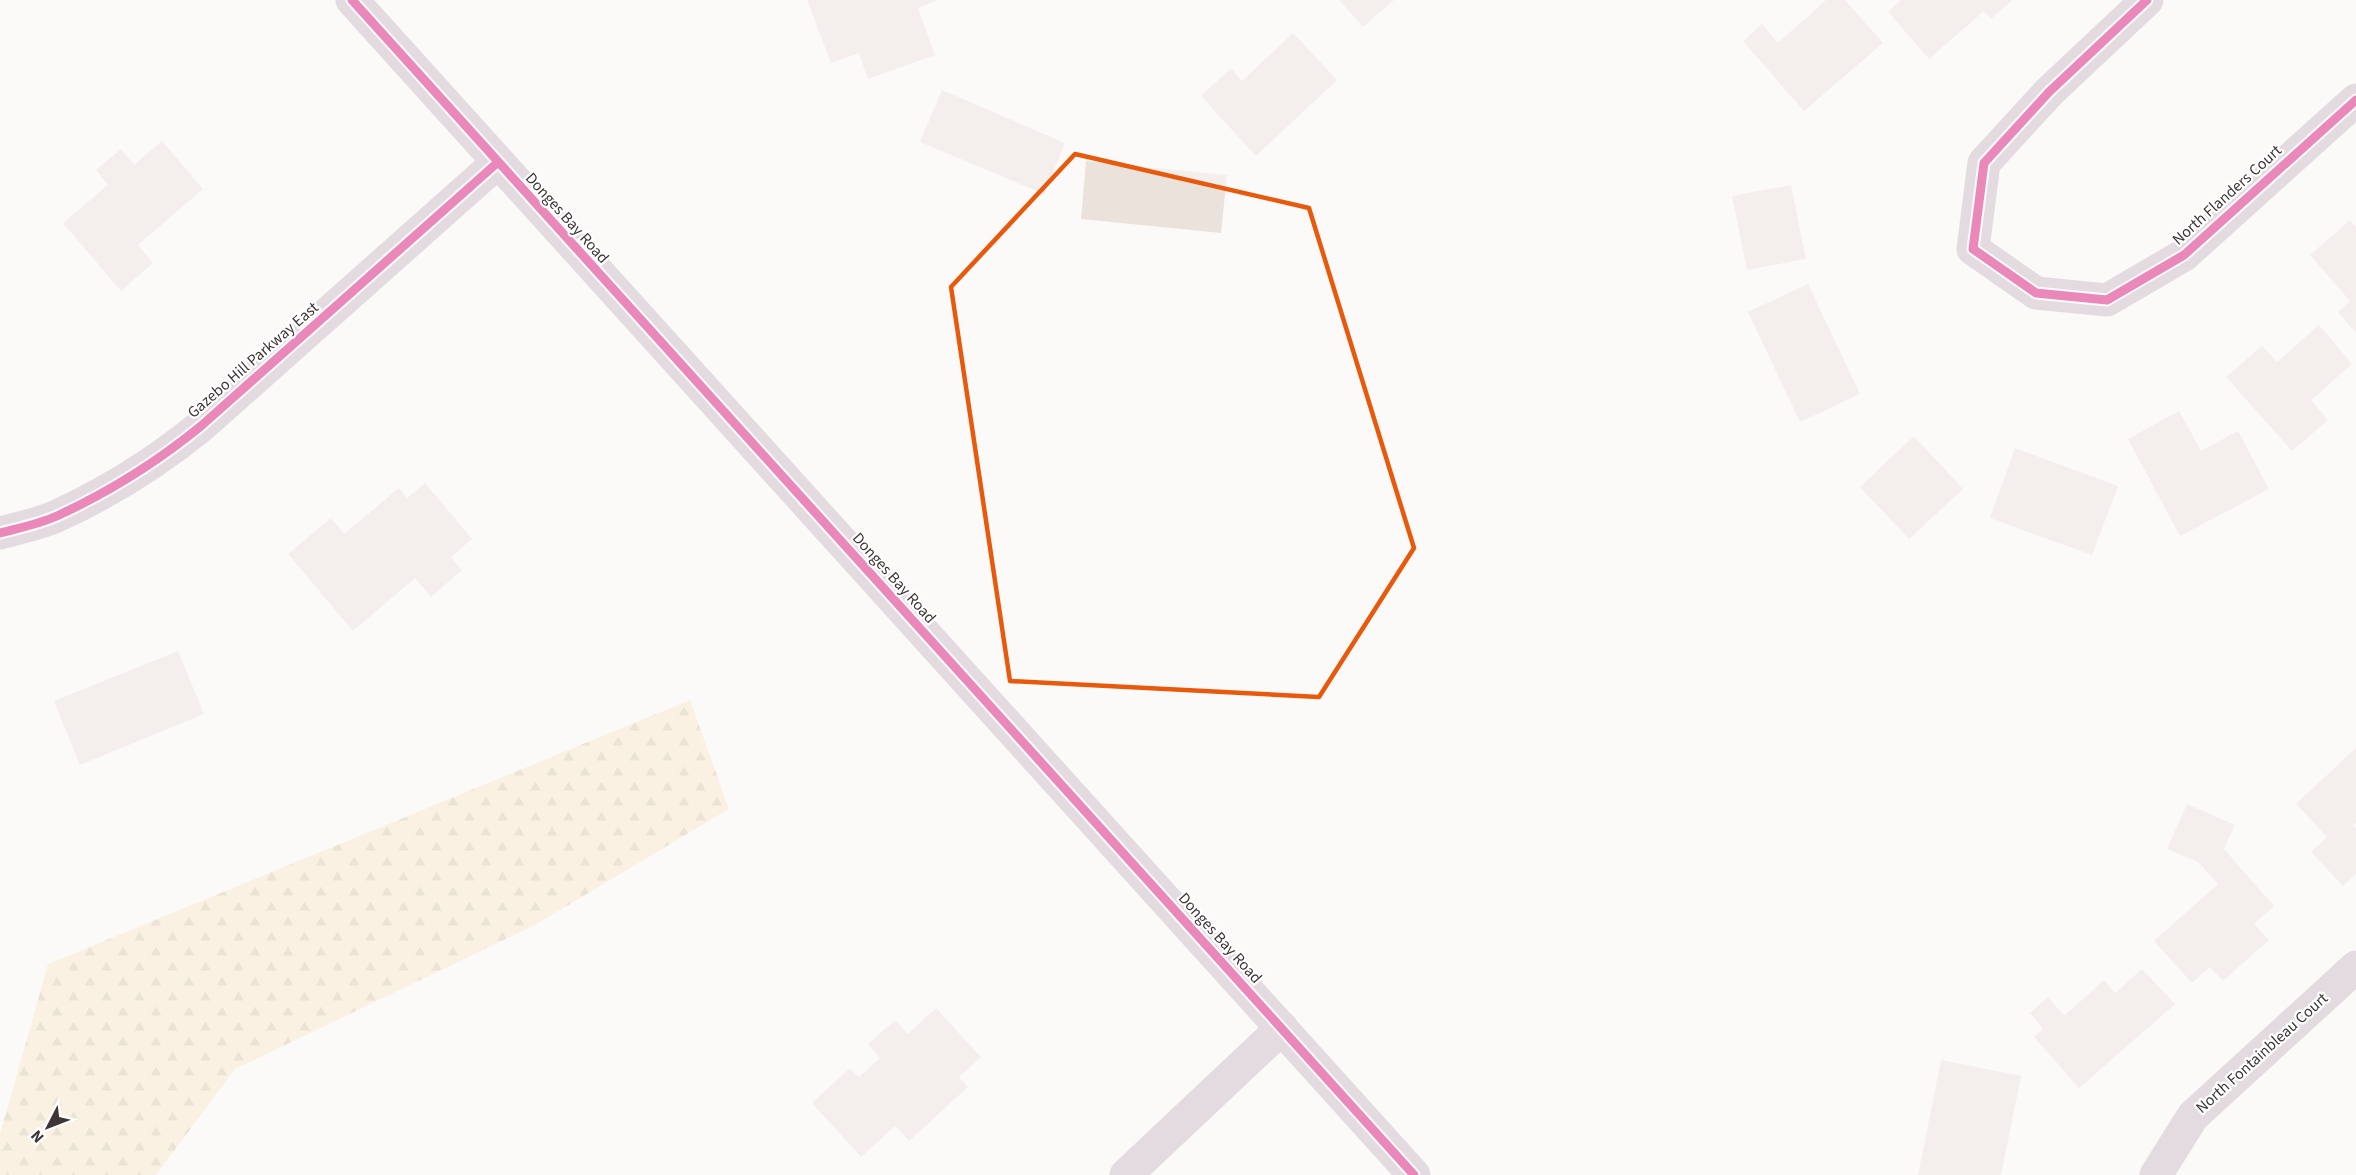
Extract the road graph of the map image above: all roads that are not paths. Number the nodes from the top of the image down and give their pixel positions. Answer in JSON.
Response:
{"nodes":[{"id":1,"x":352,"y":0,"type":"edge"},
{"id":2,"x":2147,"y":0,"type":"edge"},
{"id":3,"x":2356,"y":100,"type":"edge"},
{"id":4,"x":497,"y":163,"type":"junction"},
{"id":5,"x":0,"y":533,"type":"edge"},
{"id":6,"x":2356,"y":967,"type":"edge"},
{"id":7,"x":1282,"y":1028,"type":"junction"},
{"id":8,"x":1126,"y":1175,"type":"edge"},
{"id":9,"x":1414,"y":1175,"type":"edge"},
{"id":10,"x":2156,"y":1175,"type":"edge"}],
"edges":[{"from":1,"to":4,"type":"street","name":"Donges Bay Road"},
{"from":2,"to":3,"type":"street","name":"North Flanders Court"},
{"from":4,"to":5,"type":"street","name":"Gazebo Hill Parkway East"},
{"from":4,"to":7,"type":"street","name":"Donges Bay Road"},
{"from":6,"to":10,"type":"street","name":"North Fontainbleau Court"},
{"from":7,"to":8,"type":"street"},
{"from":7,"to":9,"type":"street","name":"Donges Bay Road"}]}
